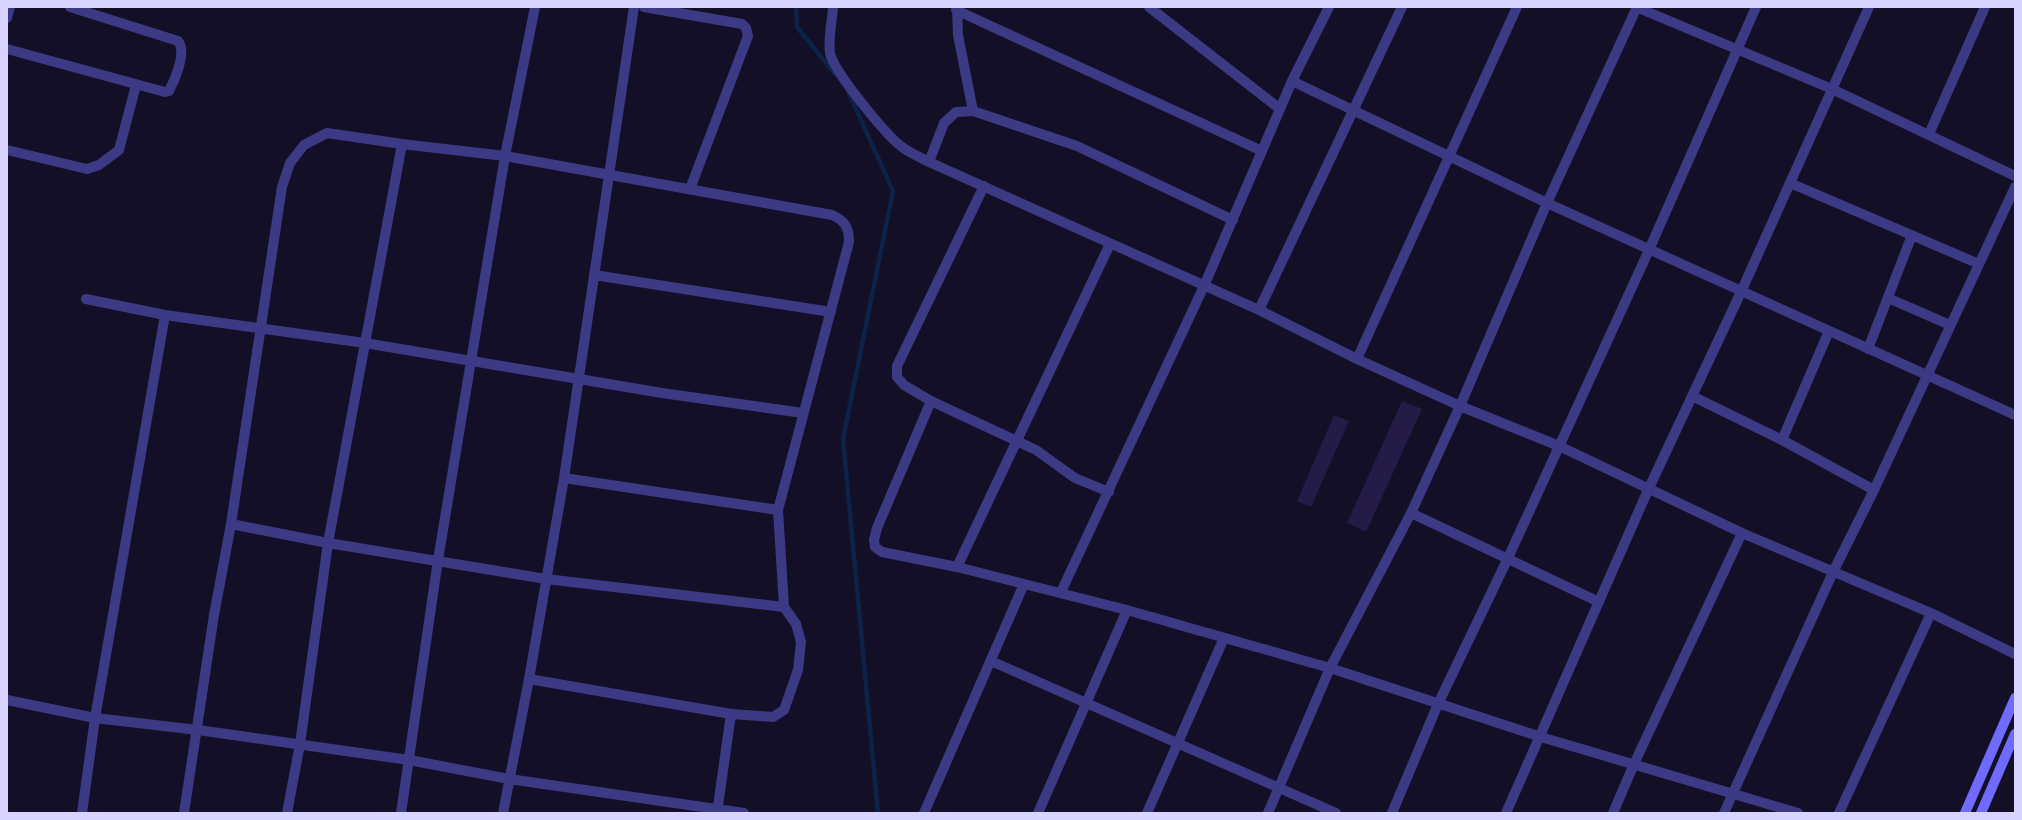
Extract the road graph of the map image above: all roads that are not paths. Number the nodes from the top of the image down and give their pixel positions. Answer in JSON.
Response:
{"nodes":[{"id":1,"x":10,"y":7,"type":"edge"},
{"id":2,"x":70,"y":7,"type":"edge"},
{"id":3,"x":535,"y":7,"type":"edge"},
{"id":4,"x":634,"y":7,"type":"edge"},
{"id":5,"x":644,"y":7,"type":"edge"},
{"id":6,"x":833,"y":7,"type":"edge"},
{"id":7,"x":1149,"y":7,"type":"edge"},
{"id":8,"x":1329,"y":7,"type":"edge"},
{"id":9,"x":1402,"y":7,"type":"edge"},
{"id":10,"x":1517,"y":7,"type":"edge"},
{"id":11,"x":1636,"y":7,"type":"edge"},
{"id":12,"x":1756,"y":7,"type":"edge"},
{"id":13,"x":1869,"y":7,"type":"edge"},
{"id":14,"x":1985,"y":7,"type":"edge"},
{"id":15,"x":956,"y":8,"type":"edge"},
{"id":16,"x":7,"y":18,"type":"edge"},
{"id":17,"x":7,"y":49,"type":"edge"},
{"id":18,"x":1737,"y":49,"type":"junction"},
{"id":19,"x":1292,"y":81,"type":"junction"},
{"id":20,"x":136,"y":85,"type":"junction"},
{"id":21,"x":1832,"y":89,"type":"junction"},
{"id":22,"x":1280,"y":109,"type":"junction"},
{"id":23,"x":973,"y":111,"type":"junction"},
{"id":24,"x":1352,"y":111,"type":"junction"},
{"id":25,"x":1929,"y":134,"type":"junction"},
{"id":26,"x":402,"y":144,"type":"junction"},
{"id":27,"x":7,"y":150,"type":"edge"},
{"id":28,"x":1262,"y":151,"type":"junction"},
{"id":29,"x":1449,"y":155,"type":"junction"},
{"id":30,"x":505,"y":156,"type":"junction"},
{"id":31,"x":929,"y":162,"type":"junction"},
{"id":32,"x":609,"y":174,"type":"junction"},
{"id":33,"x":2015,"y":176,"type":"edge"},
{"id":34,"x":1790,"y":183,"type":"junction"},
{"id":35,"x":984,"y":186,"type":"junction"},
{"id":36,"x":2015,"y":188,"type":"edge"},
{"id":37,"x":690,"y":189,"type":"junction"},
{"id":38,"x":1547,"y":204,"type":"junction"},
{"id":39,"x":1233,"y":220,"type":"junction"},
{"id":40,"x":1912,"y":235,"type":"junction"},
{"id":41,"x":1110,"y":244,"type":"junction"},
{"id":42,"x":1649,"y":250,"type":"junction"},
{"id":43,"x":1979,"y":264,"type":"junction"},
{"id":44,"x":594,"y":275,"type":"junction"},
{"id":45,"x":1204,"y":286,"type":"junction"},
{"id":46,"x":1741,"y":292,"type":"junction"},
{"id":47,"x":1888,"y":298,"type":"junction"},
{"id":48,"x":86,"y":299,"type":"dead end"},
{"id":49,"x":1259,"y":310,"type":"junction"},
{"id":50,"x":831,"y":312,"type":"junction"},
{"id":51,"x":165,"y":315,"type":"junction"},
{"id":52,"x":1950,"y":325,"type":"junction"},
{"id":53,"x":259,"y":328,"type":"junction"},
{"id":54,"x":1829,"y":331,"type":"junction"},
{"id":55,"x":365,"y":343,"type":"junction"},
{"id":56,"x":1868,"y":348,"type":"junction"},
{"id":57,"x":1357,"y":359,"type":"junction"},
{"id":58,"x":472,"y":362,"type":"junction"},
{"id":59,"x":1927,"y":375,"type":"junction"},
{"id":60,"x":577,"y":379,"type":"junction"},
{"id":61,"x":1692,"y":396,"type":"junction"},
{"id":62,"x":931,"y":401,"type":"junction"},
{"id":63,"x":1460,"y":406,"type":"junction"},
{"id":64,"x":803,"y":413,"type":"junction"},
{"id":65,"x":2015,"y":415,"type":"edge"},
{"id":66,"x":1782,"y":440,"type":"junction"},
{"id":67,"x":1016,"y":441,"type":"junction"},
{"id":68,"x":1559,"y":446,"type":"junction"},
{"id":69,"x":564,"y":478,"type":"junction"},
{"id":70,"x":1648,"y":490,"type":"junction"},
{"id":71,"x":1874,"y":490,"type":"junction"},
{"id":72,"x":1109,"y":492,"type":"junction"},
{"id":73,"x":778,"y":510,"type":"junction"},
{"id":74,"x":1411,"y":513,"type":"junction"},
{"id":75,"x":231,"y":524,"type":"junction"},
{"id":76,"x":1742,"y":533,"type":"junction"},
{"id":77,"x":328,"y":543,"type":"junction"},
{"id":78,"x":1508,"y":558,"type":"junction"},
{"id":79,"x":438,"y":560,"type":"junction"},
{"id":80,"x":957,"y":567,"type":"junction"},
{"id":81,"x":1833,"y":572,"type":"junction"},
{"id":82,"x":546,"y":578,"type":"junction"},
{"id":83,"x":1024,"y":584,"type":"junction"},
{"id":84,"x":1061,"y":592,"type":"junction"},
{"id":85,"x":1599,"y":602,"type":"junction"},
{"id":86,"x":784,"y":606,"type":"junction"},
{"id":87,"x":1127,"y":610,"type":"junction"},
{"id":88,"x":1931,"y":613,"type":"junction"},
{"id":89,"x":1224,"y":638,"type":"junction"},
{"id":90,"x":2015,"y":654,"type":"edge"},
{"id":91,"x":991,"y":661,"type":"junction"},
{"id":92,"x":1330,"y":668,"type":"junction"},
{"id":93,"x":529,"y":679,"type":"junction"},
{"id":94,"x":2015,"y":698,"type":"edge"},
{"id":95,"x":7,"y":700,"type":"edge"},
{"id":96,"x":1086,"y":703,"type":"junction"},
{"id":97,"x":1438,"y":704,"type":"junction"},
{"id":98,"x":731,"y":714,"type":"junction"},
{"id":99,"x":95,"y":718,"type":"junction"},
{"id":100,"x":198,"y":730,"type":"junction"},
{"id":101,"x":2015,"y":734,"type":"edge"},
{"id":102,"x":1541,"y":737,"type":"junction"},
{"id":103,"x":1178,"y":743,"type":"junction"},
{"id":104,"x":300,"y":744,"type":"junction"},
{"id":105,"x":409,"y":760,"type":"junction"},
{"id":106,"x":1634,"y":764,"type":"junction"},
{"id":107,"x":509,"y":779,"type":"junction"},
{"id":108,"x":1279,"y":788,"type":"junction"},
{"id":109,"x":1733,"y":793,"type":"junction"},
{"id":110,"x":717,"y":811,"type":"edge"},
{"id":111,"x":82,"y":813,"type":"edge"},
{"id":112,"x":184,"y":813,"type":"edge"},
{"id":113,"x":287,"y":813,"type":"edge"},
{"id":114,"x":402,"y":813,"type":"edge"},
{"id":115,"x":503,"y":813,"type":"edge"},
{"id":116,"x":744,"y":813,"type":"edge"},
{"id":117,"x":924,"y":813,"type":"edge"},
{"id":118,"x":1038,"y":813,"type":"edge"},
{"id":119,"x":1147,"y":813,"type":"edge"},
{"id":120,"x":1268,"y":813,"type":"edge"},
{"id":121,"x":1336,"y":813,"type":"edge"},
{"id":122,"x":1392,"y":813,"type":"edge"},
{"id":123,"x":1506,"y":813,"type":"edge"},
{"id":124,"x":1613,"y":813,"type":"edge"},
{"id":125,"x":1724,"y":813,"type":"edge"},
{"id":126,"x":1798,"y":813,"type":"edge"},
{"id":127,"x":1839,"y":813,"type":"edge"},
{"id":128,"x":1966,"y":813,"type":"edge"},
{"id":129,"x":1981,"y":813,"type":"edge"}],
"edges":[{"from":1,"to":16,"type":"street"},
{"from":2,"to":20,"type":"street"},
{"from":3,"to":30,"type":"street"},
{"from":4,"to":32,"type":"street"},
{"from":5,"to":37,"type":"street"},
{"from":6,"to":31,"type":"street"},
{"from":7,"to":22,"type":"street"},
{"from":8,"to":19,"type":"street"},
{"from":9,"to":24,"type":"street"},
{"from":10,"to":29,"type":"street"},
{"from":11,"to":18,"type":"street"},
{"from":11,"to":38,"type":"street"},
{"from":12,"to":18,"type":"street"},
{"from":13,"to":21,"type":"street"},
{"from":14,"to":25,"type":"street"},
{"from":15,"to":23,"type":"street"},
{"from":15,"to":28,"type":"street"},
{"from":17,"to":20,"type":"street"},
{"from":18,"to":21,"type":"street"},
{"from":18,"to":42,"type":"street"},
{"from":19,"to":22,"type":"street"},
{"from":19,"to":24,"type":"street"},
{"from":20,"to":27,"type":"street"},
{"from":21,"to":25,"type":"street"},
{"from":21,"to":34,"type":"street"},
{"from":22,"to":28,"type":"street"},
{"from":23,"to":31,"type":"street"},
{"from":23,"to":39,"type":"street"},
{"from":24,"to":29,"type":"street"},
{"from":24,"to":49,"type":"street"},
{"from":25,"to":33,"type":"street"},
{"from":26,"to":30,"type":"street"},
{"from":26,"to":53,"type":"street"},
{"from":26,"to":55,"type":"street"},
{"from":28,"to":39,"type":"street"},
{"from":29,"to":38,"type":"street"},
{"from":29,"to":57,"type":"street"},
{"from":30,"to":32,"type":"street"},
{"from":30,"to":58,"type":"street"},
{"from":31,"to":35,"type":"street"},
{"from":32,"to":37,"type":"street"},
{"from":32,"to":44,"type":"street"},
{"from":34,"to":40,"type":"street"},
{"from":34,"to":46,"type":"street"},
{"from":35,"to":41,"type":"street"},
{"from":35,"to":62,"type":"street"},
{"from":36,"to":43,"type":"street"},
{"from":37,"to":50,"type":"street"},
{"from":38,"to":42,"type":"street"},
{"from":38,"to":63,"type":"street"},
{"from":39,"to":45,"type":"street"},
{"from":40,"to":43,"type":"street"},
{"from":40,"to":47,"type":"street"},
{"from":41,"to":45,"type":"street"},
{"from":41,"to":67,"type":"street"},
{"from":42,"to":46,"type":"street"},
{"from":42,"to":68,"type":"street"},
{"from":43,"to":52,"type":"street"},
{"from":44,"to":50,"type":"street"},
{"from":44,"to":60,"type":"street"},
{"from":45,"to":49,"type":"street"},
{"from":45,"to":72,"type":"street"},
{"from":46,"to":54,"type":"street"},
{"from":46,"to":61,"type":"street"},
{"from":47,"to":52,"type":"street"},
{"from":47,"to":56,"type":"street"},
{"from":48,"to":51,"type":"street"},
{"from":49,"to":57,"type":"street"},
{"from":50,"to":64,"type":"street"},
{"from":51,"to":53,"type":"street"},
{"from":51,"to":99,"type":"street"},
{"from":52,"to":59,"type":"street"},
{"from":53,"to":55,"type":"street"},
{"from":53,"to":75,"type":"street"},
{"from":54,"to":56,"type":"street"},
{"from":54,"to":66,"type":"street"},
{"from":55,"to":58,"type":"street"},
{"from":55,"to":77,"type":"street"},
{"from":56,"to":59,"type":"street"},
{"from":57,"to":63,"type":"street"},
{"from":58,"to":60,"type":"street"},
{"from":58,"to":79,"type":"street"},
{"from":59,"to":65,"type":"street"},
{"from":59,"to":71,"type":"street"},
{"from":60,"to":64,"type":"street"},
{"from":60,"to":69,"type":"street"},
{"from":61,"to":66,"type":"street"},
{"from":61,"to":70,"type":"street"},
{"from":62,"to":67,"type":"street"},
{"from":62,"to":80,"type":"street"},
{"from":63,"to":68,"type":"street"},
{"from":63,"to":74,"type":"street"},
{"from":64,"to":73,"type":"street"},
{"from":66,"to":71,"type":"street"},
{"from":67,"to":72,"type":"street"},
{"from":67,"to":80,"type":"street"},
{"from":68,"to":70,"type":"street"},
{"from":68,"to":78,"type":"street"},
{"from":69,"to":73,"type":"street"},
{"from":69,"to":82,"type":"street"},
{"from":70,"to":76,"type":"street"},
{"from":70,"to":85,"type":"street"},
{"from":71,"to":81,"type":"street"},
{"from":72,"to":84,"type":"street"},
{"from":73,"to":86,"type":"street"},
{"from":74,"to":78,"type":"street"},
{"from":74,"to":92,"type":"street"},
{"from":75,"to":77,"type":"street"},
{"from":75,"to":100,"type":"street"},
{"from":76,"to":81,"type":"street"},
{"from":76,"to":106,"type":"street"},
{"from":77,"to":79,"type":"street"},
{"from":77,"to":104,"type":"street"},
{"from":78,"to":85,"type":"street"},
{"from":78,"to":97,"type":"street"},
{"from":79,"to":82,"type":"street"},
{"from":79,"to":105,"type":"street"},
{"from":80,"to":83,"type":"street"},
{"from":81,"to":88,"type":"street"},
{"from":81,"to":109,"type":"street"},
{"from":82,"to":86,"type":"street"},
{"from":82,"to":93,"type":"street"},
{"from":83,"to":84,"type":"street"},
{"from":83,"to":91,"type":"street"},
{"from":84,"to":87,"type":"street"},
{"from":85,"to":102,"type":"street"},
{"from":86,"to":98,"type":"street"},
{"from":87,"to":89,"type":"street"},
{"from":87,"to":96,"type":"street"},
{"from":88,"to":90,"type":"street"},
{"from":88,"to":127,"type":"street"},
{"from":89,"to":92,"type":"street"},
{"from":89,"to":103,"type":"street"},
{"from":91,"to":96,"type":"street"},
{"from":91,"to":117,"type":"street"},
{"from":92,"to":97,"type":"street"},
{"from":92,"to":108,"type":"street"},
{"from":93,"to":98,"type":"street"},
{"from":93,"to":107,"type":"street"},
{"from":94,"to":128,"type":"main road"},
{"from":95,"to":99,"type":"street"},
{"from":96,"to":103,"type":"street"},
{"from":96,"to":118,"type":"street"},
{"from":97,"to":102,"type":"street"},
{"from":97,"to":122,"type":"street"},
{"from":98,"to":110,"type":"street"},
{"from":99,"to":100,"type":"street"},
{"from":99,"to":111,"type":"street"},
{"from":100,"to":104,"type":"street"},
{"from":100,"to":112,"type":"street"},
{"from":101,"to":129,"type":"main road"},
{"from":102,"to":106,"type":"street"},
{"from":102,"to":123,"type":"street"},
{"from":103,"to":108,"type":"street"},
{"from":103,"to":119,"type":"street"},
{"from":104,"to":105,"type":"street"},
{"from":104,"to":113,"type":"street"},
{"from":105,"to":107,"type":"street"},
{"from":105,"to":114,"type":"street"},
{"from":106,"to":109,"type":"street"},
{"from":106,"to":124,"type":"street"},
{"from":107,"to":110,"type":"street"},
{"from":107,"to":115,"type":"street"},
{"from":108,"to":120,"type":"street"},
{"from":108,"to":121,"type":"street"},
{"from":109,"to":125,"type":"street"},
{"from":109,"to":126,"type":"street"},
{"from":110,"to":116,"type":"street"}]}
